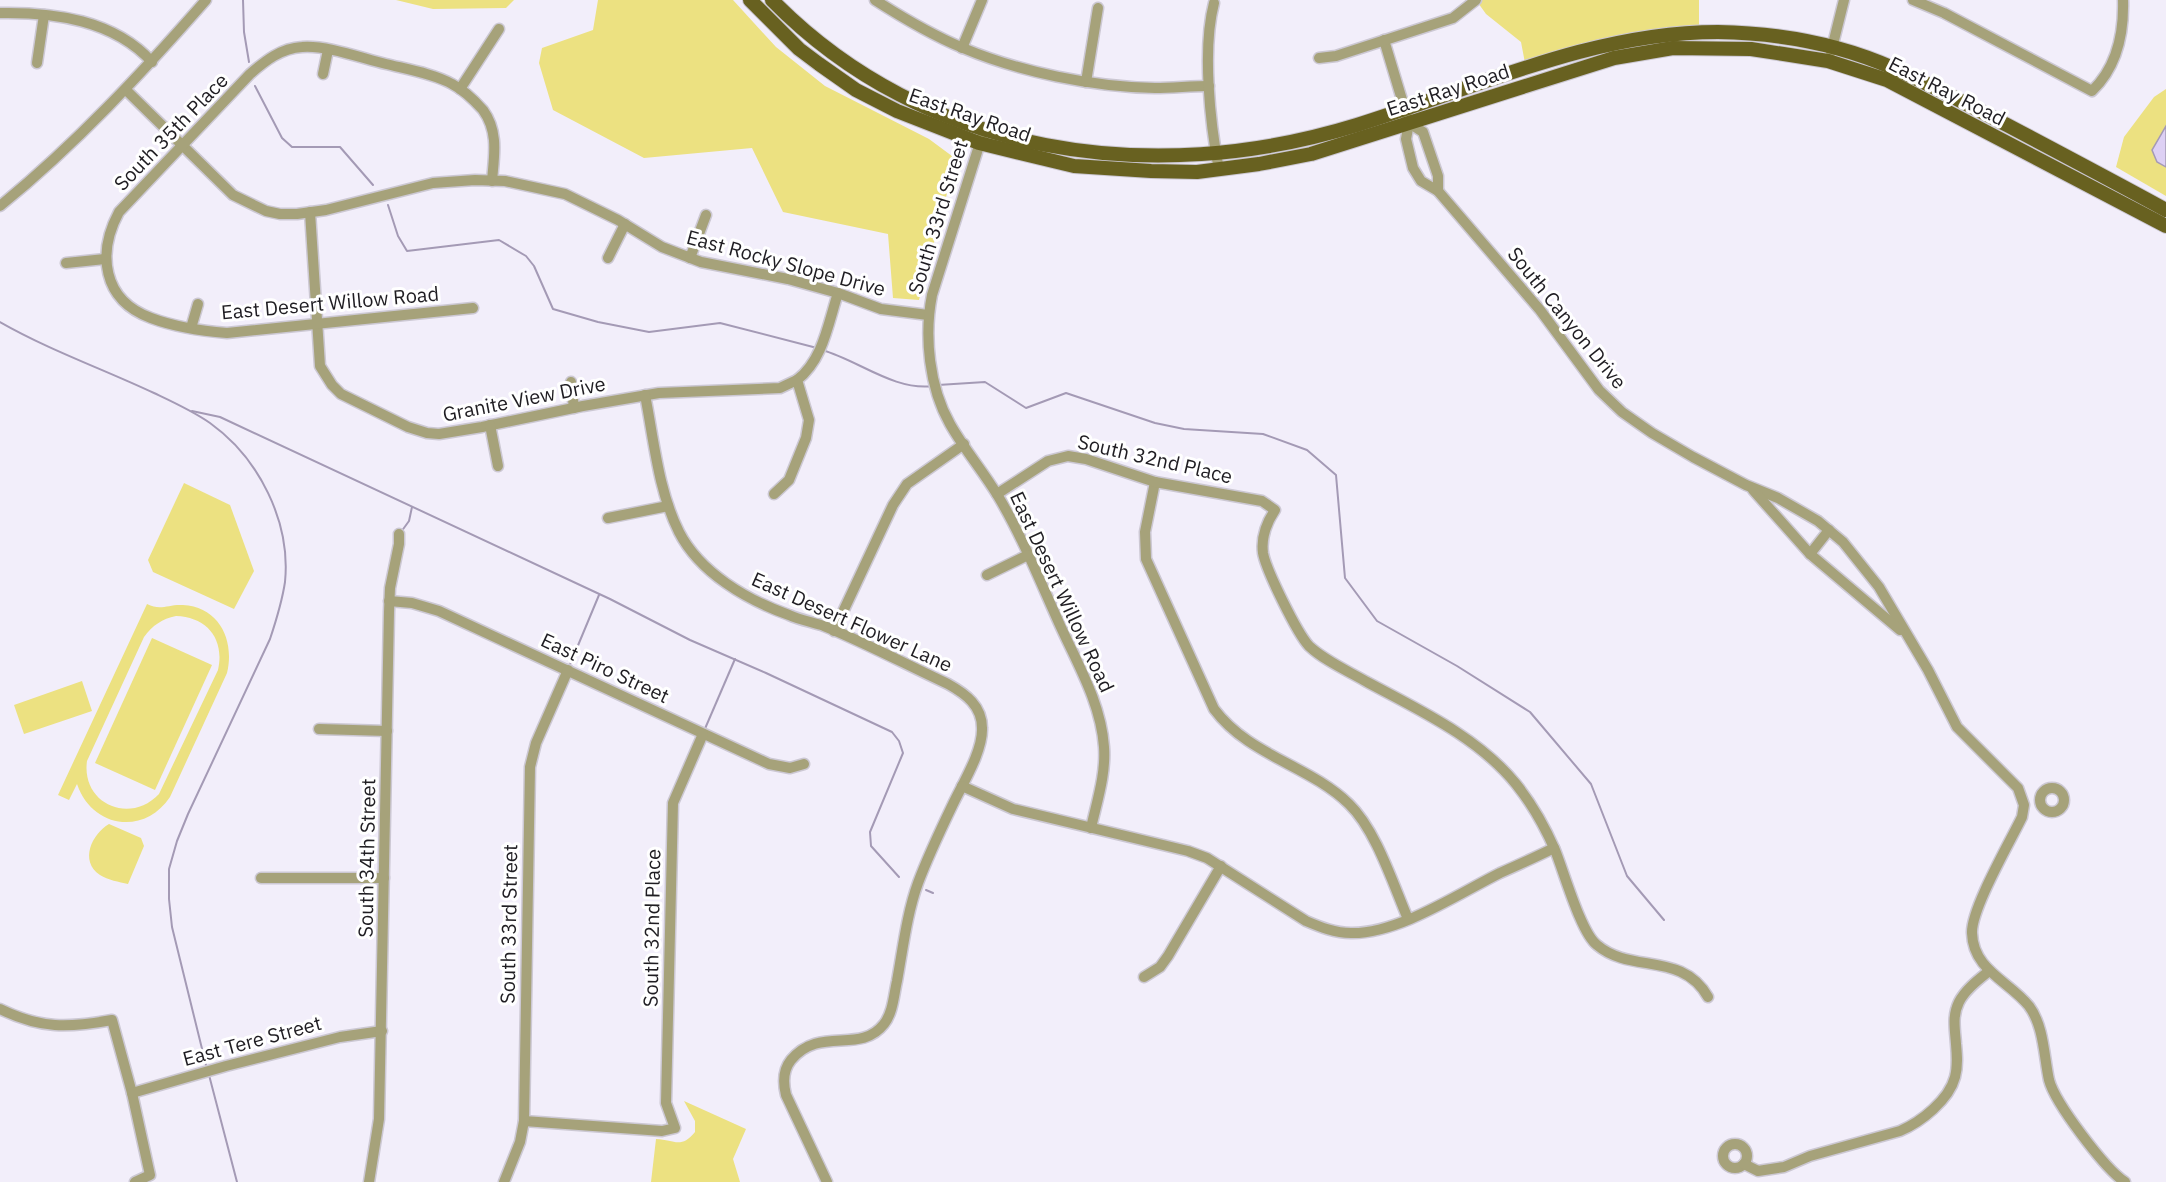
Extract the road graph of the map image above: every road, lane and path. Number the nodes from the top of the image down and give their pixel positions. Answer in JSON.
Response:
{"nodes":[{"id":1,"x":206,"y":0,"type":"edge"},
{"id":2,"x":750,"y":0,"type":"edge"},
{"id":3,"x":772,"y":0,"type":"edge"},
{"id":4,"x":875,"y":0,"type":"edge"},
{"id":5,"x":982,"y":0,"type":"edge"},
{"id":6,"x":1476,"y":0,"type":"edge"},
{"id":7,"x":1844,"y":0,"type":"edge"},
{"id":8,"x":1913,"y":0,"type":"edge"},
{"id":9,"x":2123,"y":0,"type":"edge"},
{"id":10,"x":1214,"y":3,"type":"dead end"},
{"id":11,"x":1098,"y":8,"type":"dead end"},
{"id":12,"x":0,"y":13,"type":"edge"},
{"id":13,"x":44,"y":15,"type":"junction"},
{"id":14,"x":499,"y":29,"type":"dead end"},
{"id":15,"x":1384,"y":40,"type":"junction"},
{"id":16,"x":962,"y":48,"type":"junction"},
{"id":17,"x":328,"y":50,"type":"junction"},
{"id":18,"x":1830,"y":54,"type":"junction"},
{"id":19,"x":1318,"y":58,"type":"dead end"},
{"id":20,"x":152,"y":62,"type":"junction"},
{"id":21,"x":37,"y":63,"type":"dead end"},
{"id":22,"x":323,"y":74,"type":"dead end"},
{"id":23,"x":1086,"y":81,"type":"junction"},
{"id":24,"x":1209,"y":86,"type":"junction"},
{"id":25,"x":460,"y":89,"type":"junction"},
{"id":26,"x":126,"y":90,"type":"junction"},
{"id":27,"x":1407,"y":115,"type":"junction"},
{"id":28,"x":982,"y":136,"type":"junction"},
{"id":29,"x":182,"y":147,"type":"junction"},
{"id":30,"x":1430,"y":153,"type":"junction"},
{"id":31,"x":1216,"y":154,"type":"junction"},
{"id":32,"x":1411,"y":160,"type":"junction"},
{"id":33,"x":1219,"y":170,"type":"junction"},
{"id":34,"x":492,"y":181,"type":"junction"},
{"id":35,"x":1438,"y":191,"type":"junction"},
{"id":36,"x":1,"y":202,"type":"edge"},
{"id":37,"x":2166,"y":210,"type":"edge"},
{"id":38,"x":310,"y":212,"type":"junction"},
{"id":39,"x":706,"y":215,"type":"dead end"},
{"id":40,"x":625,"y":224,"type":"junction"},
{"id":41,"x":2166,"y":226,"type":"edge"},
{"id":42,"x":608,"y":258,"type":"dead end"},
{"id":43,"x":690,"y":258,"type":"junction"},
{"id":44,"x":105,"y":259,"type":"junction"},
{"id":45,"x":66,"y":263,"type":"dead end"},
{"id":46,"x":838,"y":293,"type":"junction"},
{"id":47,"x":198,"y":304,"type":"dead end"},
{"id":48,"x":472,"y":308,"type":"dead end"},
{"id":49,"x":928,"y":315,"type":"junction"},
{"id":50,"x":317,"y":325,"type":"junction"},
{"id":51,"x":191,"y":328,"type":"junction"},
{"id":52,"x":797,"y":380,"type":"junction"},
{"id":53,"x":571,"y":382,"type":"dead end"},
{"id":54,"x":645,"y":395,"type":"junction"},
{"id":55,"x":574,"y":408,"type":"junction"},
{"id":56,"x":489,"y":425,"type":"junction"},
{"id":57,"x":964,"y":444,"type":"junction"},
{"id":58,"x":498,"y":466,"type":"dead end"},
{"id":59,"x":1155,"y":482,"type":"junction"},
{"id":60,"x":1746,"y":484,"type":"junction"},
{"id":61,"x":774,"y":494,"type":"dead end"},
{"id":62,"x":997,"y":494,"type":"junction"},
{"id":63,"x":668,"y":506,"type":"junction"},
{"id":64,"x":608,"y":518,"type":"dead end"},
{"id":65,"x":1829,"y":530,"type":"junction"},
{"id":66,"x":399,"y":534,"type":"dead end"},
{"id":67,"x":1810,"y":554,"type":"junction"},
{"id":68,"x":1028,"y":555,"type":"junction"},
{"id":69,"x":987,"y":575,"type":"dead end"},
{"id":70,"x":389,"y":601,"type":"junction"},
{"id":71,"x":834,"y":631,"type":"junction"},
{"id":72,"x":1907,"y":636,"type":"junction"},
{"id":73,"x":568,"y":670,"type":"junction"},
{"id":74,"x":319,"y":729,"type":"dead end"},
{"id":75,"x":387,"y":731,"type":"junction"},
{"id":76,"x":703,"y":734,"type":"junction"},
{"id":77,"x":804,"y":764,"type":"dead end"},
{"id":78,"x":962,"y":786,"type":"junction"},
{"id":79,"x":2040,"y":802,"type":"dead end"},
{"id":80,"x":2024,"y":805,"type":"junction"},
{"id":81,"x":1091,"y":828,"type":"junction"},
{"id":82,"x":1554,"y":848,"type":"junction"},
{"id":83,"x":1221,"y":866,"type":"junction"},
{"id":84,"x":261,"y":878,"type":"dead end"},
{"id":85,"x":384,"y":878,"type":"junction"},
{"id":86,"x":1408,"y":919,"type":"junction"},
{"id":87,"x":1988,"y":972,"type":"junction"},
{"id":88,"x":1144,"y":977,"type":"dead end"},
{"id":89,"x":1708,"y":998,"type":"dead end"},
{"id":90,"x":0,"y":1009,"type":"edge"},
{"id":91,"x":382,"y":1031,"type":"junction"},
{"id":92,"x":132,"y":1092,"type":"junction"},
{"id":93,"x":524,"y":1121,"type":"junction"},
{"id":94,"x":1744,"y":1164,"type":"dead end"},
{"id":95,"x":135,"y":1182,"type":"edge"},
{"id":96,"x":369,"y":1182,"type":"edge"},
{"id":97,"x":504,"y":1182,"type":"edge"},
{"id":98,"x":827,"y":1182,"type":"edge"},
{"id":99,"x":2125,"y":1182,"type":"edge"}],
"edges":[{"from":1,"to":20,"type":"street"},
{"from":2,"to":28,"type":"main road","name":"East Ray Road"},
{"from":3,"to":28,"type":"main road","name":"East Ray Road"},
{"from":4,"to":16,"type":"street"},
{"from":5,"to":16,"type":"street"},
{"from":6,"to":15,"type":"street"},
{"from":7,"to":18,"type":"street"},
{"from":8,"to":9,"type":"street"},
{"from":10,"to":24,"type":"street"},
{"from":11,"to":23,"type":"street"},
{"from":12,"to":13,"type":"street"},
{"from":13,"to":20,"type":"street"},
{"from":13,"to":21,"type":"street"},
{"from":14,"to":25,"type":"street"},
{"from":15,"to":19,"type":"street"},
{"from":15,"to":27,"type":"street"},
{"from":16,"to":23,"type":"street"},
{"from":17,"to":22,"type":"street"},
{"from":17,"to":25,"type":"street"},
{"from":17,"to":29,"type":"street","name":"South 35th Place"},
{"from":18,"to":27,"type":"main road","name":"East Ray Road"},
{"from":18,"to":37,"type":"main road","name":"East Ray Road"},
{"from":18,"to":41,"type":"main road","name":"East Ray Road"},
{"from":20,"to":26,"type":"street"},
{"from":23,"to":24,"type":"street"},
{"from":24,"to":31,"type":"street"},
{"from":25,"to":34,"type":"street"},
{"from":26,"to":29,"type":"street","name":"East Rocky Slope Drive"},
{"from":26,"to":36,"type":"street"},
{"from":27,"to":30,"type":"street"},
{"from":27,"to":31,"type":"main road","name":"East Ray Road"},
{"from":27,"to":32,"type":"street","name":"South Canyon Drive"},
{"from":27,"to":33,"type":"main road","name":"East Ray Road"},
{"from":28,"to":31,"type":"main road","name":"East Ray Road"},
{"from":28,"to":33,"type":"main road","name":"East Ray Road"},
{"from":28,"to":49,"type":"street","name":"South 33rd Street"},
{"from":29,"to":38,"type":"street","name":"East Rocky Slope Drive"},
{"from":29,"to":44,"type":"street","name":"South 35th Place"},
{"from":30,"to":32,"type":"street"},
{"from":30,"to":35,"type":"street"},
{"from":31,"to":33,"type":"street"},
{"from":32,"to":35,"type":"street","name":"South Canyon Drive"},
{"from":34,"to":38,"type":"street","name":"East Rocky Slope Drive"},
{"from":34,"to":40,"type":"street","name":"East Rocky Slope Drive"},
{"from":35,"to":60,"type":"street","name":"South Canyon Drive"},
{"from":38,"to":50,"type":"street","name":"Granite View Drive"},
{"from":39,"to":43,"type":"street"},
{"from":40,"to":42,"type":"street"},
{"from":40,"to":43,"type":"street","name":"East Rocky Slope Drive"},
{"from":43,"to":46,"type":"street","name":"East Rocky Slope Drive"},
{"from":44,"to":45,"type":"street"},
{"from":44,"to":51,"type":"street","name":"East Desert Willow Road"},
{"from":46,"to":49,"type":"street","name":"East Rocky Slope Drive"},
{"from":46,"to":52,"type":"street"},
{"from":47,"to":51,"type":"street","name":"East Desert Willow Road"},
{"from":48,"to":50,"type":"street","name":"East Desert Willow Road"},
{"from":49,"to":57,"type":"street","name":"East Desert Willow Road"},
{"from":50,"to":51,"type":"street","name":"East Desert Willow Road"},
{"from":50,"to":56,"type":"street","name":"Granite View Drive"},
{"from":52,"to":54,"type":"street","name":"Granite View Drive"},
{"from":52,"to":61,"type":"street"},
{"from":53,"to":55,"type":"street"},
{"from":54,"to":55,"type":"street","name":"Granite View Drive"},
{"from":54,"to":63,"type":"street"},
{"from":55,"to":56,"type":"street","name":"Granite View Drive"},
{"from":56,"to":58,"type":"street"},
{"from":57,"to":62,"type":"street","name":"East Desert Willow Road"},
{"from":57,"to":71,"type":"street"},
{"from":59,"to":62,"type":"street","name":"South 32nd Place"},
{"from":59,"to":82,"type":"street","name":"South 32nd Place"},
{"from":59,"to":86,"type":"street"},
{"from":60,"to":65,"type":"street","name":"South Canyon Drive"},
{"from":60,"to":67,"type":"street","name":"South Canyon Drive"},
{"from":62,"to":68,"type":"street","name":"East Desert Willow Road"},
{"from":63,"to":64,"type":"street"},
{"from":63,"to":71,"type":"street","name":"East Desert Flower Lane"},
{"from":65,"to":67,"type":"street"},
{"from":65,"to":72,"type":"street","name":"South Canyon Drive"},
{"from":66,"to":70,"type":"street","name":"South 34th Street"},
{"from":67,"to":72,"type":"street","name":"South Canyon Drive"},
{"from":68,"to":69,"type":"street"},
{"from":68,"to":81,"type":"street","name":"East Desert Willow Road"},
{"from":70,"to":73,"type":"street","name":"East Piro Street"},
{"from":70,"to":75,"type":"street","name":"South 34th Street"},
{"from":71,"to":78,"type":"street","name":"East Desert Flower Lane"},
{"from":72,"to":80,"type":"street","name":"South Canyon Drive"},
{"from":73,"to":76,"type":"street","name":"East Piro Street"},
{"from":73,"to":93,"type":"street","name":"South 33rd Street"},
{"from":74,"to":75,"type":"street"},
{"from":75,"to":85,"type":"street","name":"South 34th Street"},
{"from":76,"to":77,"type":"street","name":"East Piro Street"},
{"from":76,"to":93,"type":"street","name":"South 32nd Place"},
{"from":78,"to":81,"type":"street"},
{"from":78,"to":98,"type":"street"},
{"from":79,"to":80,"type":"street"},
{"from":80,"to":87,"type":"street"},
{"from":81,"to":83,"type":"street"},
{"from":82,"to":86,"type":"street"},
{"from":82,"to":89,"type":"street"},
{"from":83,"to":86,"type":"street"},
{"from":83,"to":88,"type":"street"},
{"from":84,"to":85,"type":"street"},
{"from":85,"to":91,"type":"street","name":"South 34th Street"},
{"from":87,"to":94,"type":"street"},
{"from":87,"to":99,"type":"street"},
{"from":90,"to":92,"type":"street"},
{"from":91,"to":92,"type":"street","name":"East Tere Street"},
{"from":91,"to":96,"type":"street","name":"South 34th Street"},
{"from":92,"to":95,"type":"street"},
{"from":93,"to":97,"type":"street","name":"South 33rd Street"}]}
